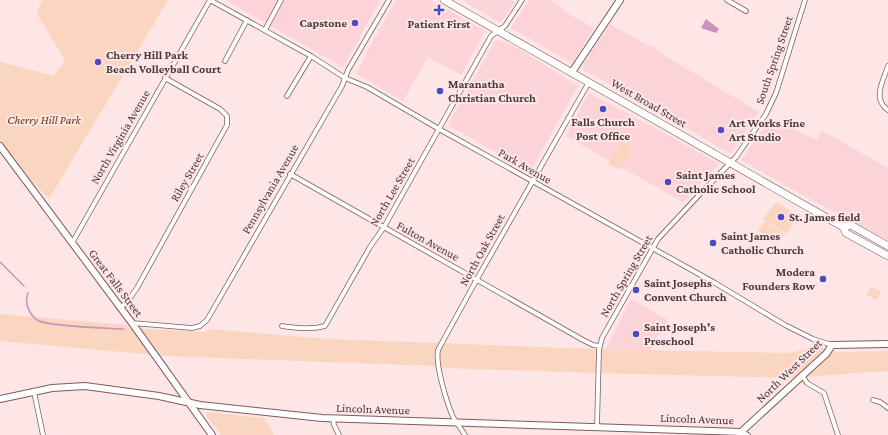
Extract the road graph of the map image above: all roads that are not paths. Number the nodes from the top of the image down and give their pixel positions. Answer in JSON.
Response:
{"nodes":[{"id":1,"x":210,"y":0,"type":"edge"},
{"id":2,"x":221,"y":0,"type":"edge"},
{"id":3,"x":281,"y":0,"type":"edge"},
{"id":4,"x":389,"y":0,"type":"edge"},
{"id":5,"x":444,"y":0,"type":"edge"},
{"id":6,"x":522,"y":0,"type":"edge"},
{"id":7,"x":620,"y":0,"type":"edge"},
{"id":8,"x":727,"y":0,"type":"edge"},
{"id":9,"x":804,"y":0,"type":"edge"},
{"id":10,"x":219,"y":5,"type":"junction"},
{"id":11,"x":746,"y":11,"type":"dead end"},
{"id":12,"x":247,"y":20,"type":"junction"},
{"id":13,"x":265,"y":30,"type":"junction"},
{"id":14,"x":498,"y":30,"type":"junction"},
{"id":15,"x":310,"y":56,"type":"junction"},
{"id":16,"x":225,"y":61,"type":"dead end"},
{"id":17,"x":888,"y":66,"type":"edge"},
{"id":18,"x":572,"y":72,"type":"junction"},
{"id":19,"x":165,"y":78,"type":"junction"},
{"id":20,"x":345,"y":78,"type":"junction"},
{"id":21,"x":589,"y":82,"type":"junction"},
{"id":22,"x":288,"y":96,"type":"dead end"},
{"id":23,"x":888,"y":110,"type":"edge"},
{"id":24,"x":439,"y":129,"type":"junction"},
{"id":25,"x":0,"y":146,"type":"edge"},
{"id":26,"x":731,"y":162,"type":"junction"},
{"id":27,"x":290,"y":174,"type":"junction"},
{"id":28,"x":532,"y":181,"type":"junction"},
{"id":29,"x":384,"y":227,"type":"junction"},
{"id":30,"x":843,"y":227,"type":"junction"},
{"id":31,"x":72,"y":243,"type":"junction"},
{"id":32,"x":888,"y":246,"type":"edge"},
{"id":33,"x":652,"y":248,"type":"junction"},
{"id":34,"x":888,"y":256,"type":"edge"},
{"id":35,"x":477,"y":279,"type":"junction"},
{"id":36,"x":120,"y":308,"type":"junction"},
{"id":37,"x":132,"y":323,"type":"junction"},
{"id":38,"x":282,"y":326,"type":"dead end"},
{"id":39,"x":888,"y":344,"type":"edge"},
{"id":40,"x":832,"y":345,"type":"junction"},
{"id":41,"x":599,"y":346,"type":"junction"},
{"id":42,"x":802,"y":376,"type":"junction"},
{"id":43,"x":34,"y":392,"type":"junction"},
{"id":44,"x":0,"y":399,"type":"edge"},
{"id":45,"x":873,"y":400,"type":"dead end"},
{"id":46,"x":189,"y":404,"type":"junction"},
{"id":47,"x":888,"y":408,"type":"edge"},
{"id":48,"x":333,"y":419,"type":"junction"},
{"id":49,"x":456,"y":422,"type":"junction"},
{"id":50,"x":597,"y":426,"type":"junction"},
{"id":51,"x":740,"y":433,"type":"edge"},
{"id":52,"x":44,"y":435,"type":"edge"},
{"id":53,"x":212,"y":435,"type":"edge"},
{"id":54,"x":339,"y":435,"type":"edge"},
{"id":55,"x":465,"y":435,"type":"edge"},
{"id":56,"x":748,"y":435,"type":"edge"},
{"id":57,"x":838,"y":435,"type":"edge"}],
"edges":[{"from":1,"to":10,"type":"street","name":"Park Avenue"},
{"from":1,"to":19,"type":"street","name":"North Virginia Avenue"},
{"from":2,"to":10,"type":"street"},
{"from":3,"to":13,"type":"street"},
{"from":4,"to":20,"type":"street","name":"Pennsylvania Avenue"},
{"from":5,"to":14,"type":"main road","name":"West Broad Street"},
{"from":6,"to":14,"type":"street","name":"North Lee Street"},
{"from":7,"to":18,"type":"street"},
{"from":8,"to":11,"type":"street"},
{"from":9,"to":26,"type":"street","name":"South Spring Street"},
{"from":10,"to":12,"type":"street","name":"Park Avenue"},
{"from":12,"to":13,"type":"street","name":"Park Avenue"},
{"from":12,"to":16,"type":"street"},
{"from":13,"to":15,"type":"street","name":"Park Avenue"},
{"from":14,"to":18,"type":"main road","name":"West Broad Street"},
{"from":14,"to":24,"type":"street","name":"North Lee Street"},
{"from":15,"to":20,"type":"street","name":"Park Avenue"},
{"from":15,"to":22,"type":"street"},
{"from":17,"to":23,"type":"street"},
{"from":18,"to":21,"type":"main road","name":"West Broad Street"},
{"from":19,"to":31,"type":"street","name":"North Virginia Avenue"},
{"from":19,"to":36,"type":"street","name":"Riley Street"},
{"from":20,"to":24,"type":"street","name":"Park Avenue"},
{"from":20,"to":27,"type":"street","name":"Pennsylvania Avenue"},
{"from":21,"to":26,"type":"main road","name":"West Broad Street"},
{"from":21,"to":28,"type":"street","name":"North Oak Street"},
{"from":24,"to":28,"type":"street","name":"Park Avenue"},
{"from":24,"to":29,"type":"street","name":"North Lee Street"},
{"from":25,"to":31,"type":"street","name":"Great Falls Street"},
{"from":26,"to":30,"type":"main road","name":"West Broad Street"},
{"from":26,"to":33,"type":"street","name":"North Spring Street"},
{"from":27,"to":29,"type":"street","name":"Fulton Avenue"},
{"from":27,"to":37,"type":"street","name":"Pennsylvania Avenue"},
{"from":28,"to":33,"type":"street","name":"Park Avenue"},
{"from":28,"to":35,"type":"street","name":"North Oak Street"},
{"from":29,"to":35,"type":"street","name":"Fulton Avenue"},
{"from":29,"to":38,"type":"street","name":"North Lee Street"},
{"from":30,"to":32,"type":"main road","name":"West Broad Street"},
{"from":30,"to":34,"type":"main road","name":"West Broad Street"},
{"from":31,"to":36,"type":"street","name":"Great Falls Street"},
{"from":33,"to":40,"type":"street","name":"Park Avenue"},
{"from":33,"to":41,"type":"street","name":"North Spring Street"},
{"from":35,"to":41,"type":"street","name":"Fulton Avenue"},
{"from":35,"to":49,"type":"street","name":"North Oak Street"},
{"from":36,"to":37,"type":"street","name":"Great Falls Street"},
{"from":37,"to":46,"type":"street","name":"Great Falls Street"},
{"from":39,"to":40,"type":"street","name":"North West Street"},
{"from":40,"to":42,"type":"street","name":"North West Street"},
{"from":41,"to":50,"type":"street","name":"North Spring Street"},
{"from":42,"to":51,"type":"street","name":"North West Street"},
{"from":42,"to":57,"type":"street"},
{"from":43,"to":44,"type":"street","name":"Lincoln Avenue"},
{"from":43,"to":46,"type":"street","name":"Lincoln Avenue"},
{"from":43,"to":52,"type":"street"},
{"from":45,"to":47,"type":"street"},
{"from":46,"to":48,"type":"street","name":"Lincoln Avenue"},
{"from":46,"to":53,"type":"street","name":"Great Falls Street"},
{"from":48,"to":49,"type":"street","name":"Lincoln Avenue"},
{"from":48,"to":54,"type":"street"},
{"from":49,"to":50,"type":"street","name":"Lincoln Avenue"},
{"from":49,"to":55,"type":"street","name":"North Oak Street"},
{"from":50,"to":51,"type":"street","name":"Lincoln Avenue"},
{"from":51,"to":56,"type":"street","name":"Lincoln Avenue"}]}
